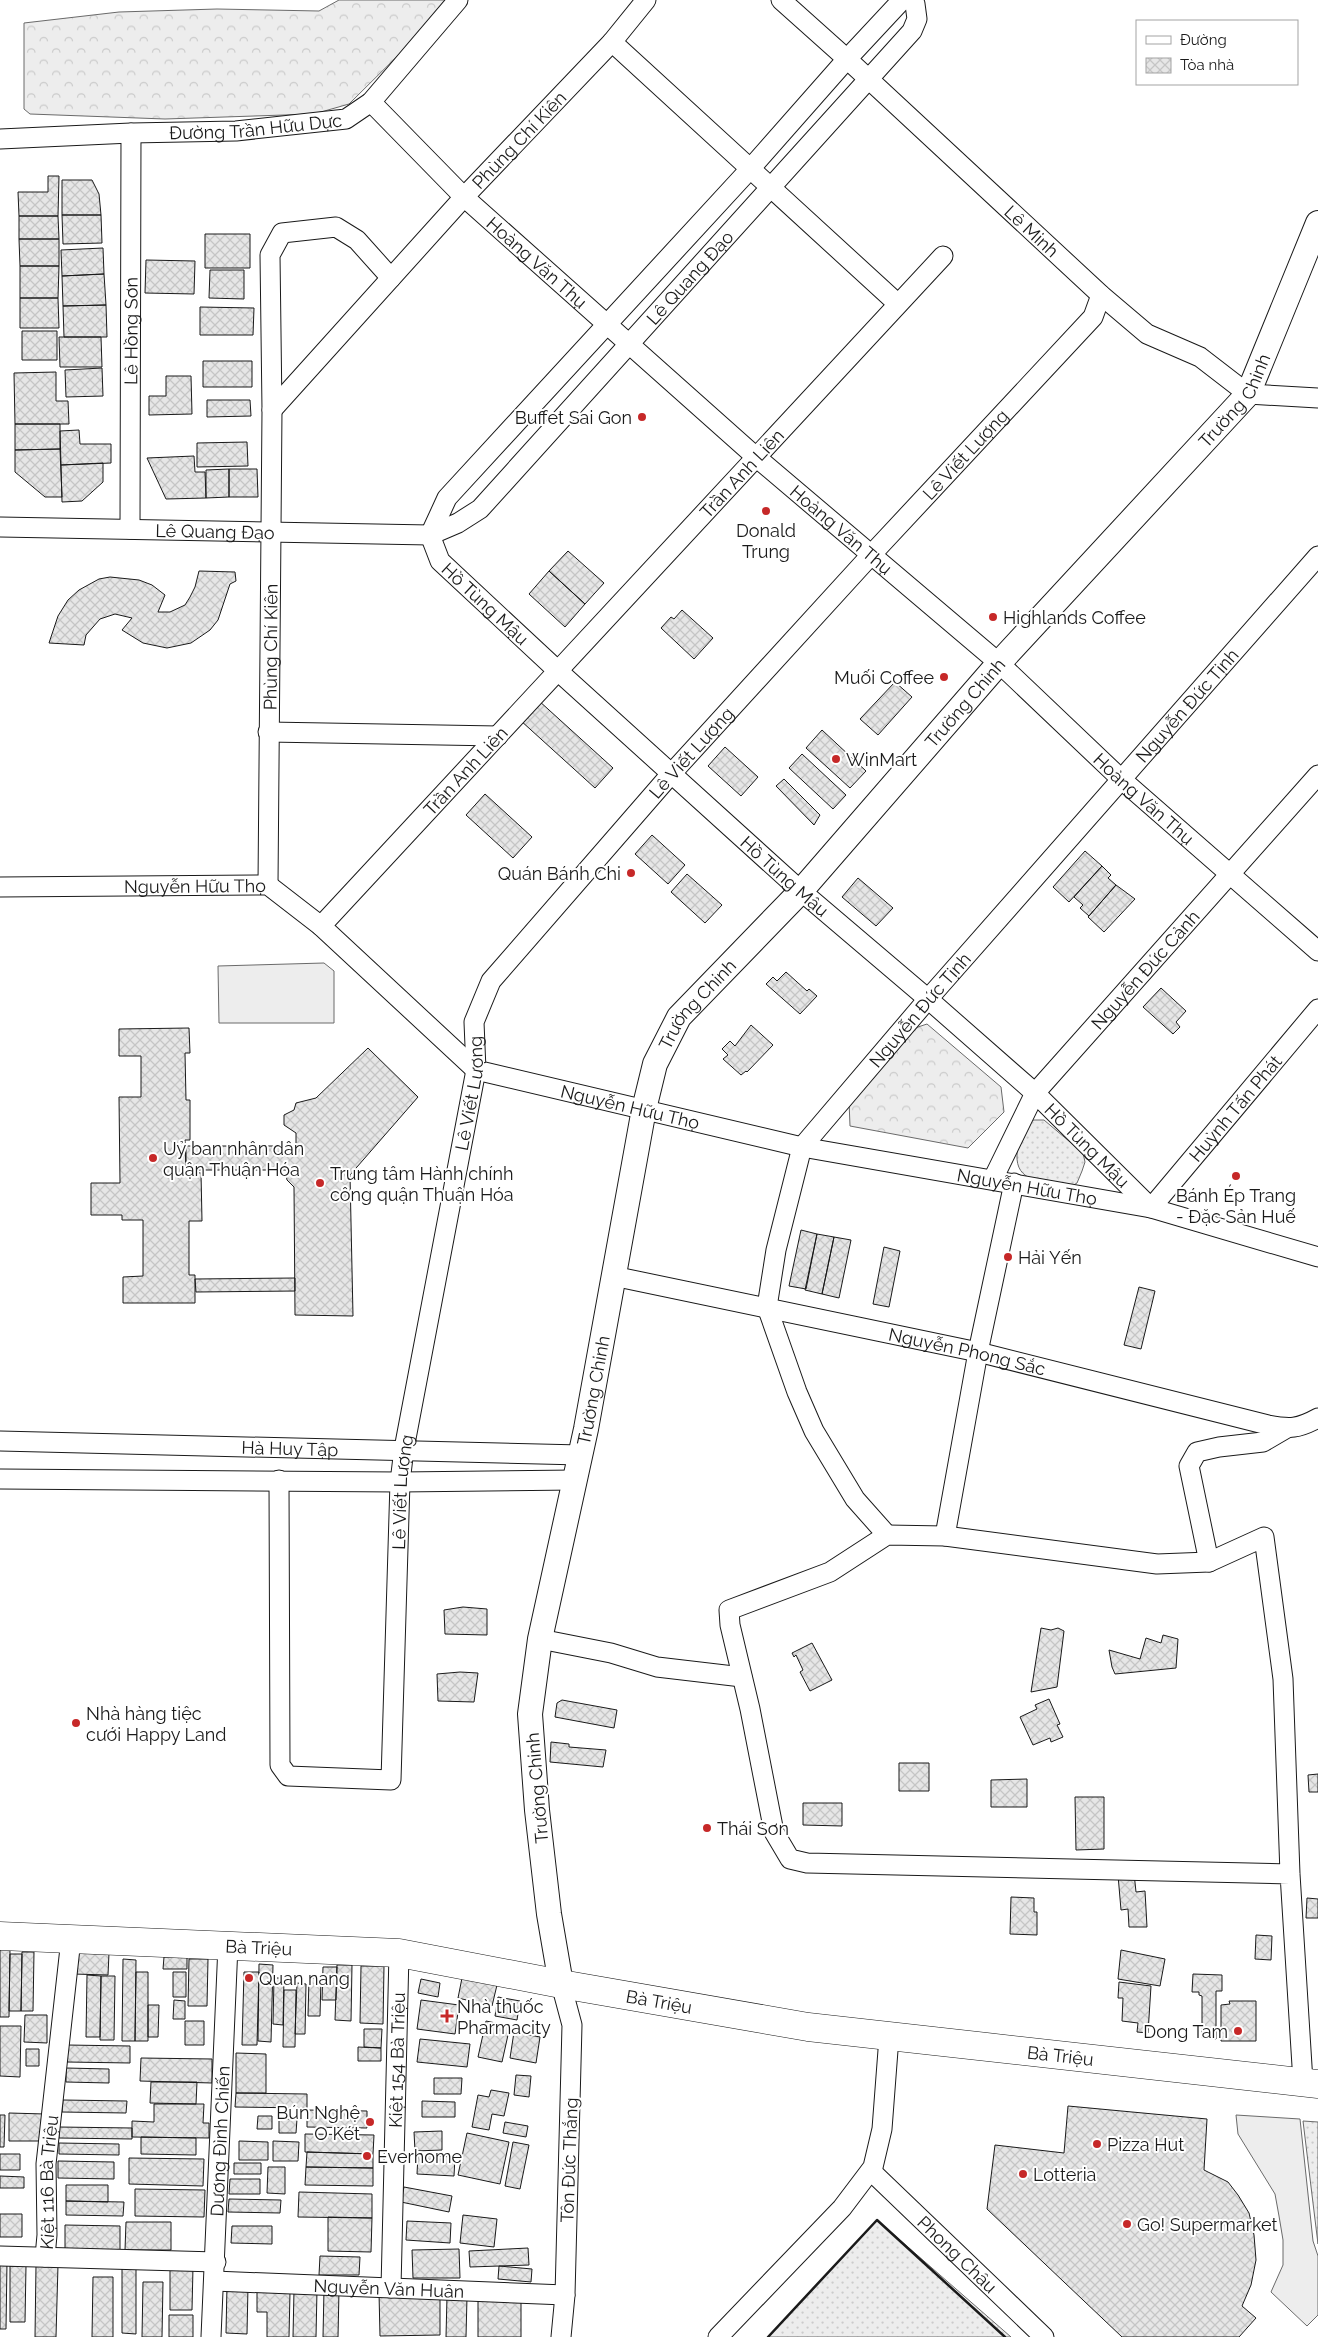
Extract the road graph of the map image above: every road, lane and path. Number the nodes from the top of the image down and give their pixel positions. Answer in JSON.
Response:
{"nodes":[{"id":1,"x":458,"y":0,"type":"edge"},
{"id":2,"x":646,"y":0,"type":"edge"},
{"id":3,"x":780,"y":0,"type":"edge"},
{"id":4,"x":902,"y":0,"type":"edge"},
{"id":5,"x":909,"y":0,"type":"edge"},
{"id":6,"x":612,"y":42,"type":"junction"},
{"id":7,"x":847,"y":58,"type":"junction"},
{"id":8,"x":869,"y":79,"type":"junction"},
{"id":9,"x":371,"y":102,"type":"junction"},
{"id":10,"x":131,"y":133,"type":"junction"},
{"id":11,"x":0,"y":139,"type":"edge"},
{"id":12,"x":750,"y":169,"type":"junction"},
{"id":13,"x":770,"y":188,"type":"junction"},
{"id":14,"x":464,"y":197,"type":"junction"},
{"id":15,"x":1318,"y":222,"type":"edge"},
{"id":16,"x":943,"y":256,"type":"dead end"},
{"id":17,"x":391,"y":278,"type":"junction"},
{"id":18,"x":1101,"y":295,"type":"junction"},
{"id":19,"x":898,"y":304,"type":"junction"},
{"id":20,"x":608,"y":325,"type":"junction"},
{"id":21,"x":629,"y":344,"type":"junction"},
{"id":22,"x":1248,"y":394,"type":"junction"},
{"id":23,"x":1318,"y":398,"type":"edge"},
{"id":24,"x":272,"y":410,"type":"junction"},
{"id":25,"x":756,"y":457,"type":"junction"},
{"id":26,"x":0,"y":527,"type":"edge"},
{"id":27,"x":130,"y":529,"type":"junction"},
{"id":28,"x":270,"y":532,"type":"junction"},
{"id":29,"x":430,"y":535,"type":"junction"},
{"id":30,"x":871,"y":555,"type":"junction"},
{"id":31,"x":1318,"y":556,"type":"edge"},
{"id":32,"x":999,"y":663,"type":"junction"},
{"id":33,"x":558,"y":672,"type":"junction"},
{"id":34,"x":268,"y":732,"type":"junction"},
{"id":35,"x":498,"y":736,"type":"junction"},
{"id":36,"x":671,"y":774,"type":"junction"},
{"id":37,"x":1318,"y":775,"type":"edge"},
{"id":38,"x":1121,"y":779,"type":"junction"},
{"id":39,"x":1228,"y":874,"type":"junction"},
{"id":40,"x":268,"y":884,"type":"junction"},
{"id":41,"x":0,"y":887,"type":"edge"},
{"id":42,"x":801,"y":891,"type":"junction"},
{"id":43,"x":321,"y":926,"type":"junction"},
{"id":44,"x":1318,"y":950,"type":"edge"},
{"id":45,"x":928,"y":999,"type":"junction"},
{"id":46,"x":1318,"y":1009,"type":"edge"},
{"id":47,"x":476,"y":1070,"type":"junction"},
{"id":48,"x":1035,"y":1093,"type":"junction"},
{"id":49,"x":644,"y":1109,"type":"junction"},
{"id":50,"x":802,"y":1146,"type":"junction"},
{"id":51,"x":993,"y":1179,"type":"junction"},
{"id":52,"x":1014,"y":1183,"type":"junction"},
{"id":53,"x":1151,"y":1208,"type":"junction"},
{"id":54,"x":1318,"y":1258,"type":"edge"},
{"id":55,"x":613,"y":1276,"type":"junction"},
{"id":56,"x":768,"y":1307,"type":"junction"},
{"id":57,"x":978,"y":1352,"type":"junction"},
{"id":58,"x":1318,"y":1418,"type":"edge"},
{"id":59,"x":1287,"y":1428,"type":"junction"},
{"id":60,"x":0,"y":1441,"type":"edge"},
{"id":61,"x":404,"y":1449,"type":"junction"},
{"id":62,"x":581,"y":1455,"type":"junction"},
{"id":63,"x":0,"y":1478,"type":"edge"},
{"id":64,"x":278,"y":1480,"type":"junction"},
{"id":65,"x":575,"y":1480,"type":"junction"},
{"id":66,"x":400,"y":1482,"type":"junction"},
{"id":67,"x":887,"y":1535,"type":"junction"},
{"id":68,"x":945,"y":1536,"type":"junction"},
{"id":69,"x":1209,"y":1562,"type":"junction"},
{"id":70,"x":540,"y":1639,"type":"junction"},
{"id":71,"x":742,"y":1677,"type":"junction"},
{"id":72,"x":1290,"y":1874,"type":"junction"},
{"id":73,"x":0,"y":1936,"type":"edge"},
{"id":74,"x":71,"y":1939,"type":"junction"},
{"id":75,"x":228,"y":1945,"type":"junction"},
{"id":76,"x":398,"y":1953,"type":"junction"},
{"id":77,"x":561,"y":1984,"type":"junction"},
{"id":78,"x":888,"y":2037,"type":"junction"},
{"id":79,"x":1310,"y":2083,"type":"edge"},
{"id":80,"x":871,"y":2171,"type":"junction"},
{"id":81,"x":0,"y":2256,"type":"edge"},
{"id":82,"x":45,"y":2256,"type":"junction"},
{"id":83,"x":216,"y":2262,"type":"junction"},
{"id":84,"x":214,"y":2281,"type":"junction"},
{"id":85,"x":391,"y":2288,"type":"junction"},
{"id":86,"x":565,"y":2295,"type":"junction"},
{"id":87,"x":212,"y":2337,"type":"edge"},
{"id":88,"x":561,"y":2337,"type":"edge"},
{"id":89,"x":718,"y":2337,"type":"edge"},
{"id":90,"x":1044,"y":2337,"type":"edge"}],
"edges":[{"from":1,"to":9,"type":"street","name":"Đường Trần Hữu Dực"},
{"from":2,"to":6,"type":"street","name":"Phùng Chí Kiên"},
{"from":3,"to":7,"type":"street","name":"Lê Minh"},
{"from":4,"to":7,"type":"street","name":"Lê Quang Đạo"},
{"from":5,"to":8,"type":"street","name":"Lê Quang Đạo"},
{"from":6,"to":12,"type":"street"},
{"from":6,"to":14,"type":"street","name":"Phùng Chí Kiên"},
{"from":7,"to":8,"type":"street","name":"Lê Minh"},
{"from":7,"to":12,"type":"street","name":"Lê Quang Đạo"},
{"from":8,"to":13,"type":"street","name":"Lê Quang Đạo"},
{"from":8,"to":18,"type":"street","name":"Lê Minh"},
{"from":9,"to":10,"type":"street","name":"Đường Trần Hữu Dực"},
{"from":9,"to":14,"type":"street","name":"Hoàng Văn Thụ"},
{"from":10,"to":11,"type":"street","name":"Đường Trần Hữu Dực"},
{"from":10,"to":27,"type":"street","name":"Lê Hồng Sơn"},
{"from":12,"to":13,"type":"street"},
{"from":12,"to":20,"type":"street","name":"Lê Quang Đạo"},
{"from":13,"to":19,"type":"street"},
{"from":13,"to":21,"type":"street","name":"Lê Quang Đạo"},
{"from":14,"to":17,"type":"street","name":"Phùng Chí Kiên"},
{"from":14,"to":20,"type":"street","name":"Hoàng Văn Thụ"},
{"from":15,"to":22,"type":"street","name":"Trường Chinh"},
{"from":16,"to":19,"type":"street","name":"Trần Anh Liên"},
{"from":17,"to":24,"type":"street","name":"Phùng Chí Kiên"},
{"from":17,"to":24,"type":"street","name":"Phùng Chí Kiên"},
{"from":18,"to":22,"type":"street","name":"Lê Minh"},
{"from":18,"to":30,"type":"street","name":"Lê Viết Lượng"},
{"from":19,"to":25,"type":"street","name":"Trần Anh Liên"},
{"from":20,"to":21,"type":"street","name":"Hoàng Văn Thụ"},
{"from":20,"to":29,"type":"street","name":"Lê Quang Đạo"},
{"from":21,"to":25,"type":"street","name":"Hoàng Văn Thụ"},
{"from":21,"to":29,"type":"street","name":"Lê Quang Đạo"},
{"from":22,"to":23,"type":"street"},
{"from":22,"to":32,"type":"street","name":"Trường Chinh"},
{"from":24,"to":28,"type":"street","name":"Phùng Chí Kiên"},
{"from":25,"to":30,"type":"street","name":"Hoàng Văn Thụ"},
{"from":25,"to":33,"type":"street","name":"Trần Anh Liên"},
{"from":26,"to":27,"type":"street","name":"Lê Quang Đạo"},
{"from":27,"to":28,"type":"street","name":"Lê Quang Đạo"},
{"from":28,"to":29,"type":"street","name":"Lê Quang Đạo"},
{"from":28,"to":34,"type":"street","name":"Phùng Chí Kiên"},
{"from":29,"to":33,"type":"street","name":"Hồ Tùng Mậu"},
{"from":30,"to":32,"type":"street","name":"Hoàng Văn Thụ"},
{"from":30,"to":36,"type":"street","name":"Lê Viết Lượng"},
{"from":31,"to":38,"type":"street","name":"Nguyễn Đức Tịnh"},
{"from":32,"to":38,"type":"street","name":"Hoàng Văn Thụ"},
{"from":32,"to":42,"type":"street","name":"Trường Chinh"},
{"from":33,"to":35,"type":"street","name":"Trần Anh Liên"},
{"from":33,"to":36,"type":"street","name":"Hồ Tùng Mậu"},
{"from":34,"to":35,"type":"street"},
{"from":34,"to":40,"type":"street","name":"Phùng Chí Kiên"},
{"from":35,"to":43,"type":"street","name":"Trần Anh Liên"},
{"from":36,"to":42,"type":"street","name":"Hồ Tùng Mậu"},
{"from":36,"to":47,"type":"street","name":"Lê Viết Lượng"},
{"from":37,"to":39,"type":"street","name":"Nguyễn Đức Cảnh"},
{"from":38,"to":39,"type":"street","name":"Hoàng Văn Thụ"},
{"from":38,"to":45,"type":"street","name":"Nguyễn Đức Tịnh"},
{"from":39,"to":44,"type":"street","name":"Hoàng Văn Thụ"},
{"from":39,"to":48,"type":"street","name":"Nguyễn Đức Cảnh"},
{"from":40,"to":41,"type":"street","name":"Nguyễn Hữu Thọ"},
{"from":40,"to":43,"type":"street","name":"Nguyễn Hữu Thọ"},
{"from":42,"to":45,"type":"street","name":"Hồ Tùng Mậu"},
{"from":42,"to":49,"type":"street","name":"Trường Chinh"},
{"from":43,"to":47,"type":"street","name":"Nguyễn Hữu Thọ"},
{"from":45,"to":48,"type":"street","name":"Hồ Tùng Mậu"},
{"from":45,"to":50,"type":"street","name":"Nguyễn Đức Tịnh"},
{"from":46,"to":53,"type":"street","name":"Huỳnh Tấn Phát"},
{"from":47,"to":49,"type":"street","name":"Nguyễn Hữu Thọ"},
{"from":47,"to":61,"type":"street","name":"Lê Viết Lượng"},
{"from":48,"to":51,"type":"street","name":"Nguyễn Đức Cảnh"},
{"from":48,"to":53,"type":"street","name":"Hồ Tùng Mậu"},
{"from":49,"to":50,"type":"street","name":"Nguyễn Hữu Thọ"},
{"from":49,"to":55,"type":"street","name":"Trường Chinh"},
{"from":50,"to":51,"type":"street","name":"Nguyễn Hữu Thọ"},
{"from":50,"to":56,"type":"street","name":"Nguyễn Đức Tịnh"},
{"from":51,"to":52,"type":"street","name":"Nguyễn Hữu Thọ"},
{"from":52,"to":53,"type":"street","name":"Nguyễn Hữu Thọ"},
{"from":52,"to":57,"type":"street"},
{"from":53,"to":54,"type":"street","name":"Nguyễn Hữu Thọ"},
{"from":55,"to":56,"type":"street","name":"Nguyễn Phong Sắc"},
{"from":55,"to":62,"type":"street","name":"Trường Chinh"},
{"from":56,"to":57,"type":"street","name":"Nguyễn Phong Sắc"},
{"from":56,"to":67,"type":"street","name":"Nguyễn Đức Tịnh"},
{"from":57,"to":59,"type":"street","name":"Nguyễn Phong Sắc"},
{"from":57,"to":68,"type":"street"},
{"from":58,"to":59,"type":"street","name":"Nguyễn Phong Sắc"},
{"from":59,"to":69,"type":"street"},
{"from":60,"to":61,"type":"street","name":"Hà Huy Tập"},
{"from":61,"to":62,"type":"street","name":"Hà Huy Tập"},
{"from":61,"to":66,"type":"street","name":"Lê Viết Lượng"},
{"from":62,"to":65,"type":"street","name":"Trường Chinh"},
{"from":63,"to":64,"type":"street","name":"Hà Huy Tập"},
{"from":64,"to":66,"type":"street","name":"Hà Huy Tập"},
{"from":64,"to":66,"type":"street","name":"Lê Viết Lượng"},
{"from":65,"to":66,"type":"street","name":"Hà Huy Tập"},
{"from":65,"to":70,"type":"street","name":"Trường Chinh"},
{"from":67,"to":68,"type":"street"},
{"from":67,"to":71,"type":"street"},
{"from":68,"to":69,"type":"street"},
{"from":69,"to":72,"type":"street"},
{"from":70,"to":71,"type":"street"},
{"from":70,"to":77,"type":"street","name":"Trường Chinh"},
{"from":71,"to":72,"type":"street"},
{"from":72,"to":79,"type":"street"},
{"from":73,"to":74,"type":"highway","name":"Bà Triệu"},
{"from":74,"to":75,"type":"highway","name":"Bà Triệu"},
{"from":74,"to":82,"type":"street","name":"Kiệt 116 Bà Triệu"},
{"from":75,"to":76,"type":"highway","name":"Bà Triệu"},
{"from":75,"to":83,"type":"street","name":"Dương Đình Chiến"},
{"from":76,"to":77,"type":"highway","name":"Bà Triệu"},
{"from":76,"to":85,"type":"street","name":"Kiệt 154 Bà Triệu"},
{"from":77,"to":78,"type":"highway","name":"Bà Triệu"},
{"from":77,"to":86,"type":"street","name":"Tôn Đức Thắng"},
{"from":78,"to":79,"type":"highway","name":"Bà Triệu"},
{"from":78,"to":80,"type":"street"},
{"from":80,"to":89,"type":"street"},
{"from":80,"to":90,"type":"street","name":"Phong Châu"},
{"from":81,"to":82,"type":"street"},
{"from":82,"to":83,"type":"street","name":"Kiệt 116 Bà Triệu"},
{"from":83,"to":84,"type":"street","name":"Dương Đình Chiến"},
{"from":84,"to":85,"type":"street","name":"Nguyễn Văn Huân"},
{"from":84,"to":87,"type":"street","name":"Dương Đình Chiến"},
{"from":85,"to":86,"type":"street","name":"Nguyễn Văn Huân"},
{"from":86,"to":88,"type":"street","name":"Tôn Đức Thắng"}]}
